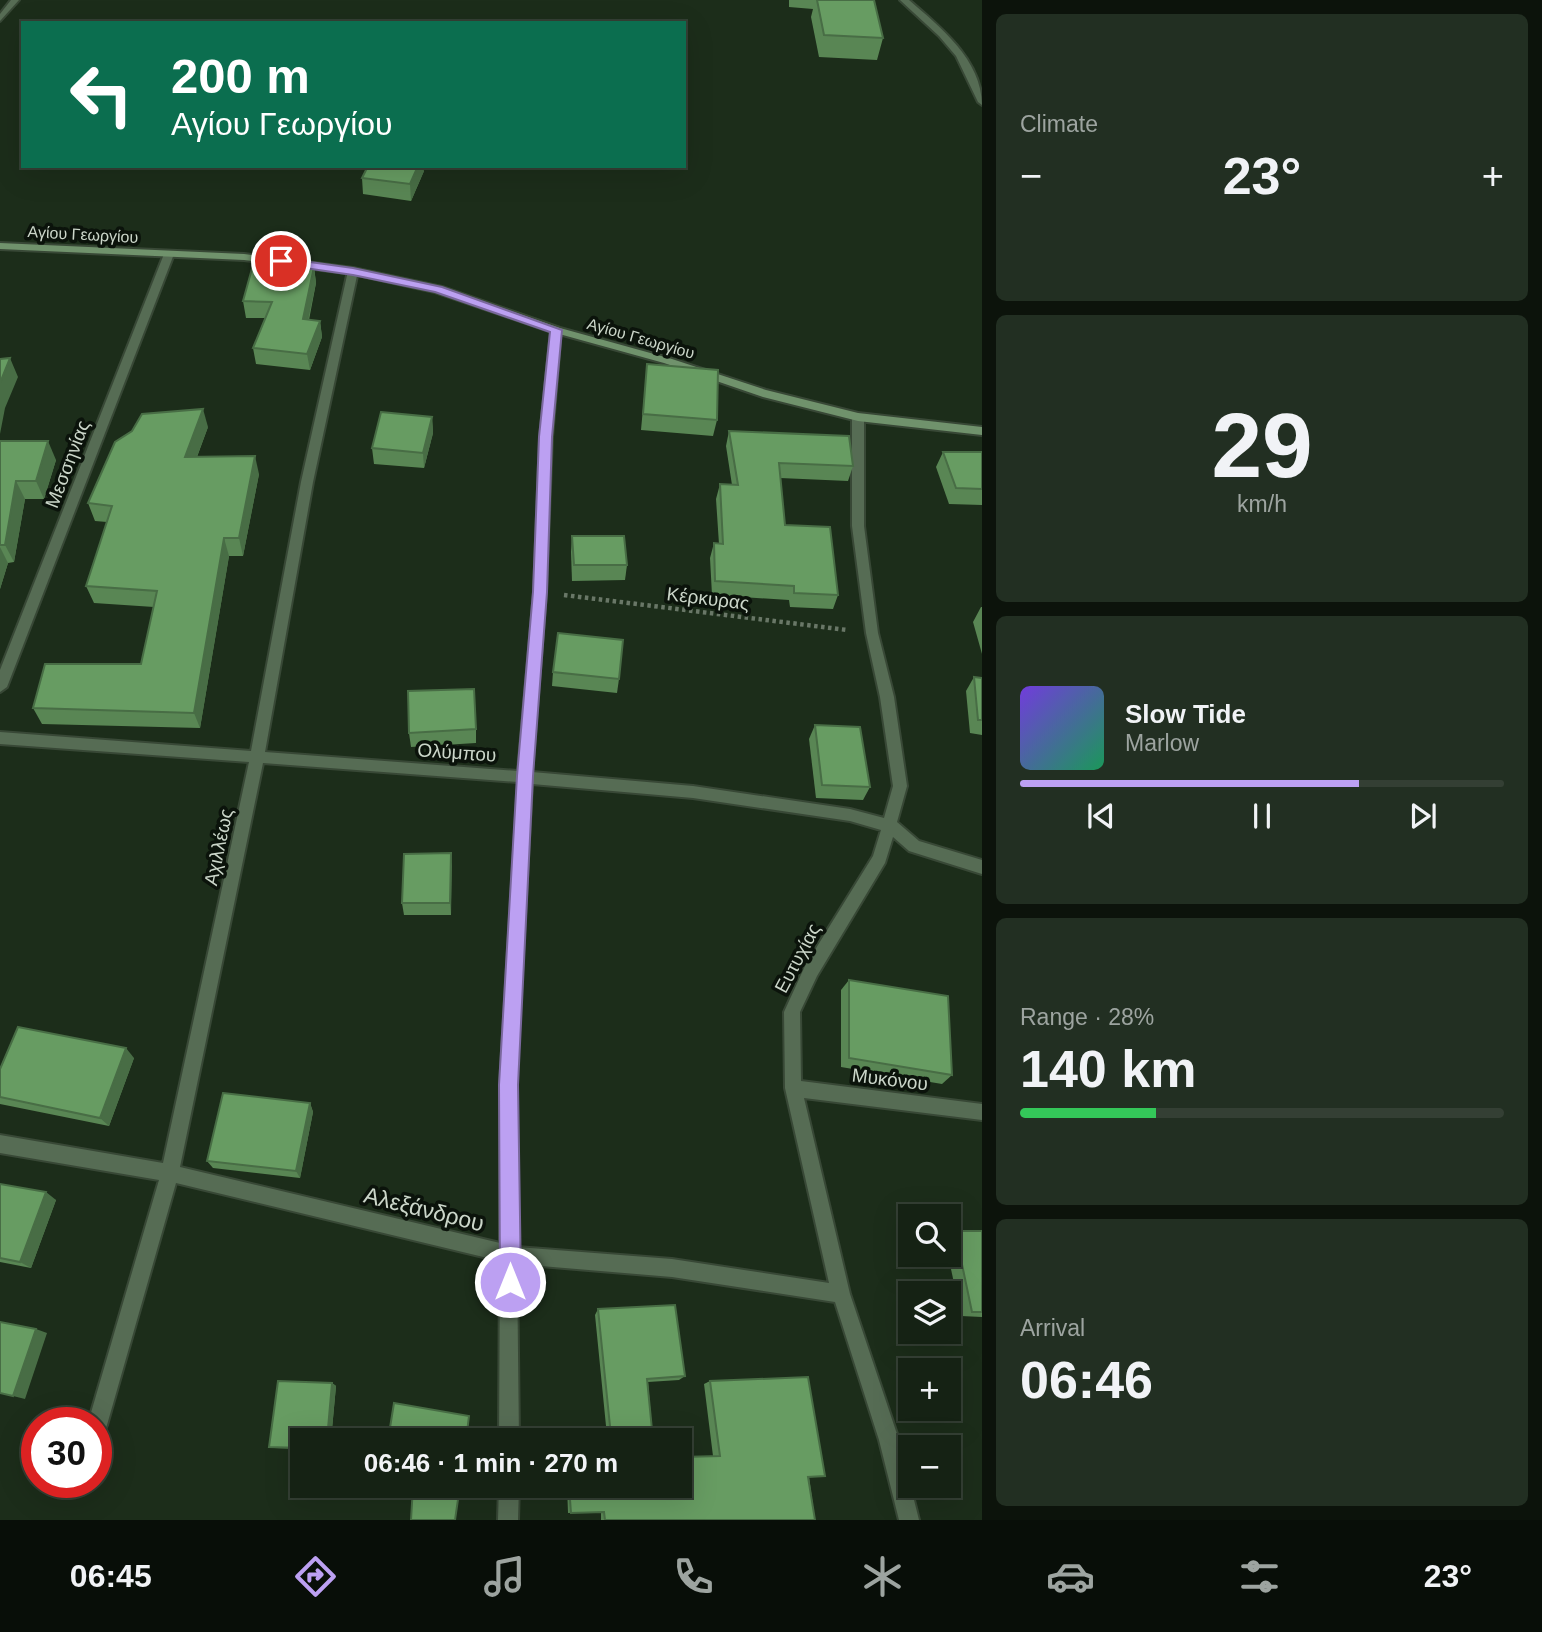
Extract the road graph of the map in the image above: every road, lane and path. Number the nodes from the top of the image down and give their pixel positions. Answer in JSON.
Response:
{"nodes":[{"id":1,"x":15,"y":0,"type":"edge"},
{"id":2,"x":904,"y":0,"type":"edge"},
{"id":3,"x":0,"y":19,"type":"edge"},
{"id":4,"x":982,"y":102,"type":"edge"},
{"id":5,"x":0,"y":246,"type":"edge"},
{"id":6,"x":169,"y":254,"type":"junction"},
{"id":7,"x":353,"y":271,"type":"junction"},
{"id":8,"x":556,"y":330,"type":"junction"},
{"id":9,"x":858,"y":417,"type":"junction"},
{"id":10,"x":982,"y":431,"type":"edge"},
{"id":11,"x":540,"y":592,"type":"junction"},
{"id":12,"x":872,"y":633,"type":"junction"},
{"id":13,"x":0,"y":687,"type":"edge"},
{"id":14,"x":0,"y":738,"type":"edge"},
{"id":15,"x":257,"y":757,"type":"junction"},
{"id":16,"x":525,"y":776,"type":"junction"},
{"id":17,"x":891,"y":826,"type":"junction"},
{"id":18,"x":982,"y":867,"type":"edge"},
{"id":19,"x":793,"y":1088,"type":"junction"},
{"id":20,"x":982,"y":1112,"type":"edge"},
{"id":21,"x":0,"y":1144,"type":"edge"},
{"id":22,"x":170,"y":1173,"type":"junction"},
{"id":23,"x":510,"y":1255,"type":"junction"},
{"id":24,"x":841,"y":1294,"type":"junction"},
{"id":25,"x":102,"y":1407,"type":"edge"},
{"id":26,"x":509,"y":1428,"type":"edge"},
{"id":27,"x":509,"y":1498,"type":"edge"},
{"id":28,"x":508,"y":1520,"type":"edge"},
{"id":29,"x":909,"y":1520,"type":"edge"}],
"edges":[{"from":1,"to":3,"type":"street"},
{"from":2,"to":4,"type":"street"},
{"from":5,"to":6,"type":"street","name":"Αγίου Γεωργίου"},
{"from":6,"to":7,"type":"street","name":"Αγίου Γεωργίου"},
{"from":6,"to":13,"type":"street","name":"Μεσσηνίας"},
{"from":7,"to":8,"type":"street","name":"Αγίου Γεωργίου"},
{"from":7,"to":15,"type":"street","name":"Αχιλλέως"},
{"from":8,"to":9,"type":"street","name":"Αγίου Γεωργίου"},
{"from":8,"to":11,"type":"street"},
{"from":9,"to":10,"type":"street","name":"Αγίου Γεωργίου"},
{"from":9,"to":12,"type":"street","name":"Ευτυχίας"},
{"from":11,"to":12,"type":"path","name":"Κέρκυρας"},
{"from":11,"to":16,"type":"street"},
{"from":12,"to":17,"type":"street","name":"Ευτυχίας"},
{"from":14,"to":15,"type":"street","name":"Ολύμπου"},
{"from":15,"to":16,"type":"street","name":"Ολύμπου"},
{"from":15,"to":22,"type":"street","name":"Αχιλλέως"},
{"from":16,"to":17,"type":"street","name":"Ολύμπου"},
{"from":16,"to":23,"type":"street"},
{"from":17,"to":18,"type":"street","name":"Ολύμπου"},
{"from":17,"to":19,"type":"street","name":"Ευτυχίας"},
{"from":19,"to":20,"type":"street","name":"Μυκόνου"},
{"from":19,"to":24,"type":"street","name":"Ευτυχίας"},
{"from":21,"to":22,"type":"street","name":"Αλεξάνδρου"},
{"from":22,"to":23,"type":"street","name":"Αλεξάνδρου"},
{"from":22,"to":25,"type":"street","name":"Αχιλλέως"},
{"from":23,"to":24,"type":"street","name":"Αλεξάνδρου"},
{"from":23,"to":26,"type":"street"},
{"from":24,"to":29,"type":"street","name":"Ευτυχίας"},
{"from":27,"to":28,"type":"street"}]}
